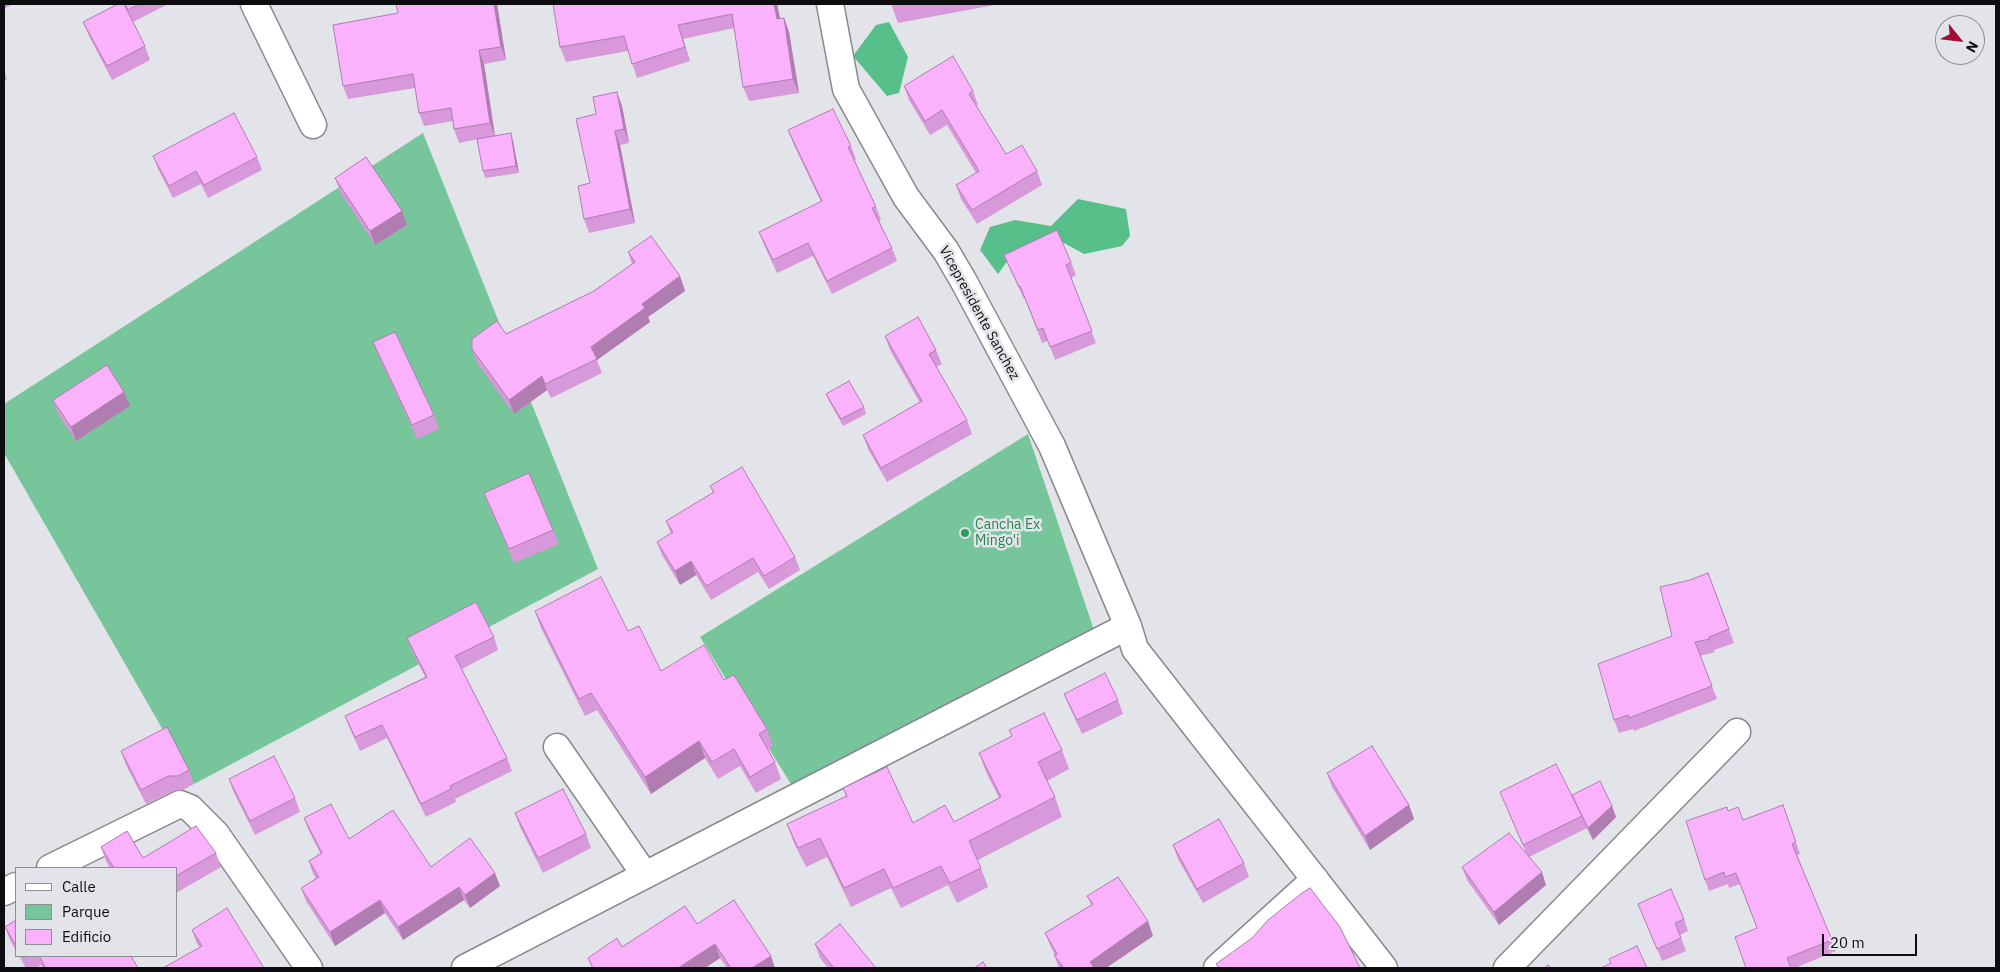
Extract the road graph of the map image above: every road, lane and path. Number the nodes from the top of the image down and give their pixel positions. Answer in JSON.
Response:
{"nodes":[{"id":1,"x":254,"y":4,"type":"edge"},
{"id":2,"x":830,"y":4,"type":"edge"},
{"id":3,"x":313,"y":125,"type":"dead end"},
{"id":4,"x":1128,"y":626,"type":"junction"},
{"id":5,"x":1737,"y":732,"type":"dead end"},
{"id":6,"x":557,"y":746,"type":"dead end"},
{"id":7,"x":52,"y":867,"type":"edge"},
{"id":8,"x":645,"y":875,"type":"junction"},
{"id":9,"x":1316,"y":879,"type":"junction"},
{"id":10,"x":309,"y":968,"type":"edge"},
{"id":11,"x":465,"y":968,"type":"edge"},
{"id":12,"x":1217,"y":968,"type":"edge"},
{"id":13,"x":1384,"y":968,"type":"edge"},
{"id":14,"x":1507,"y":968,"type":"edge"}],
"edges":[{"from":1,"to":3,"type":"street"},
{"from":2,"to":4,"type":"street","name":"Vicepresidente Sanchez"},
{"from":4,"to":8,"type":"street"},
{"from":4,"to":9,"type":"street","name":"Vicepresidente Sanchez"},
{"from":5,"to":14,"type":"street"},
{"from":6,"to":8,"type":"street"},
{"from":7,"to":10,"type":"street"},
{"from":8,"to":11,"type":"street"},
{"from":9,"to":12,"type":"street"},
{"from":9,"to":13,"type":"street","name":"Vicepresidente Sanchez"}]}
